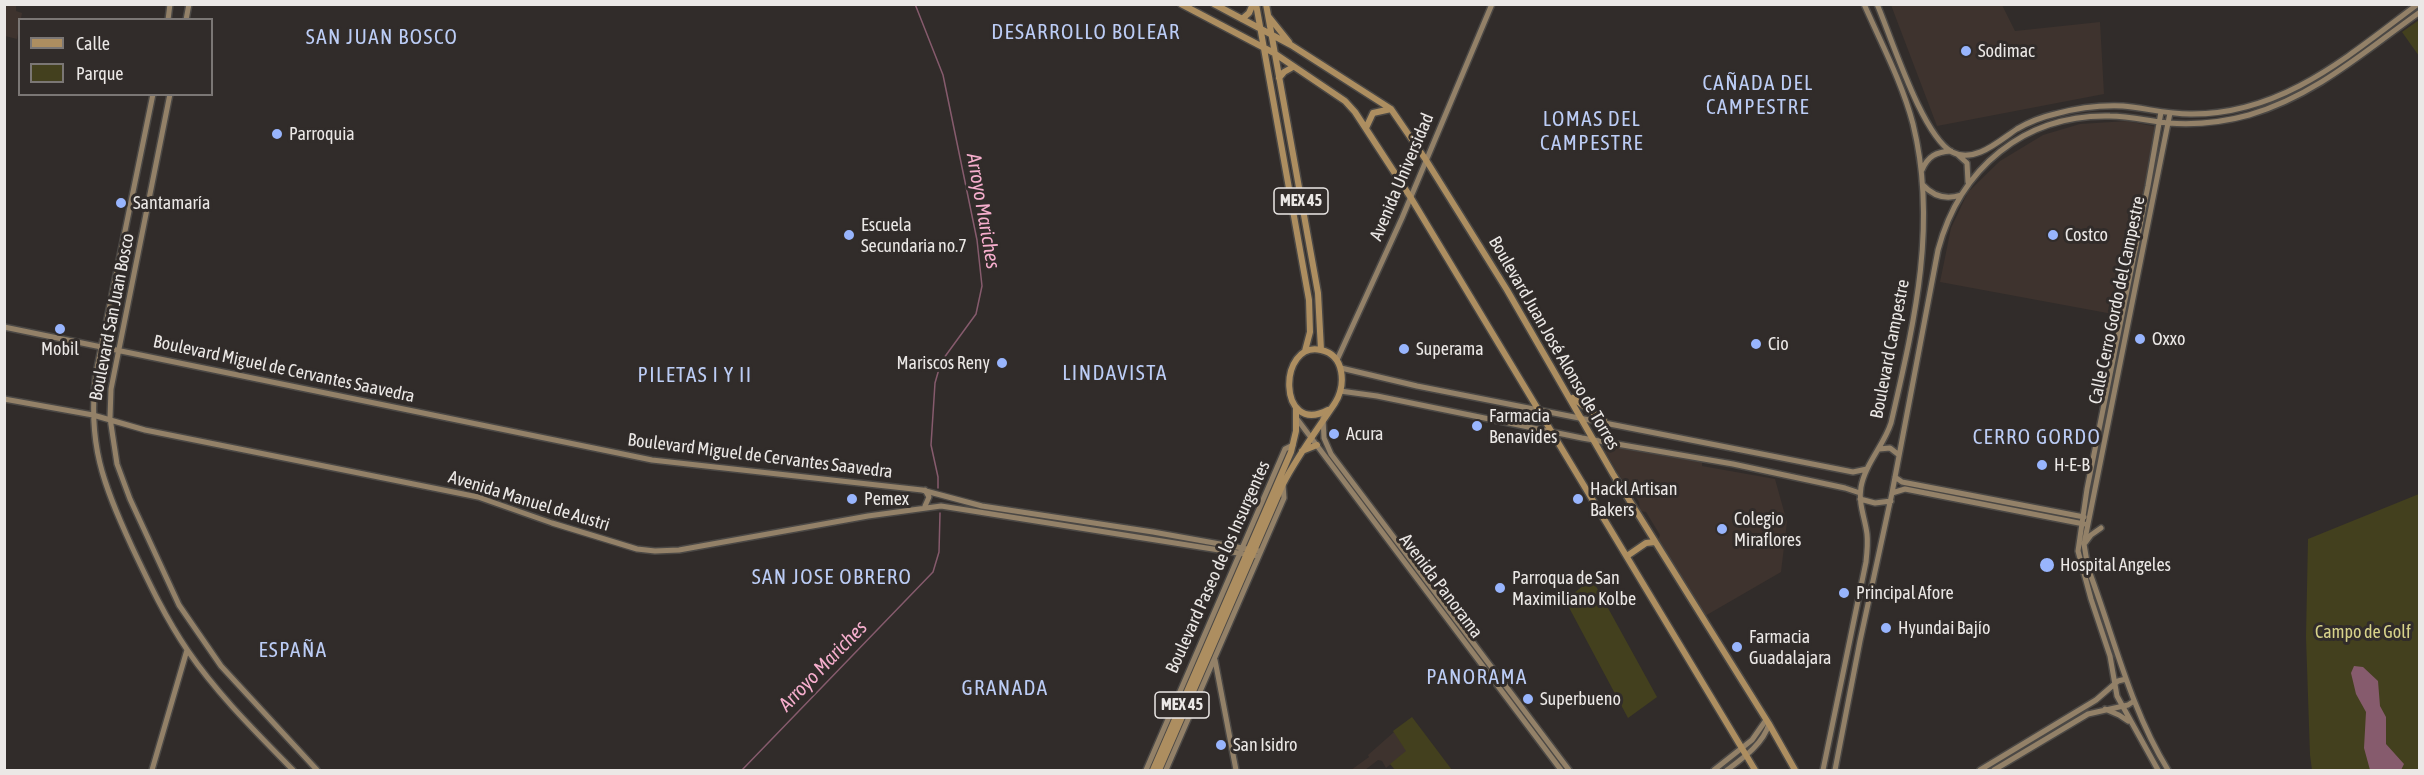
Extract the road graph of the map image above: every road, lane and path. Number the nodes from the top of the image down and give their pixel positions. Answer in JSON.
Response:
{"nodes":[{"id":1,"x":1181,"y":4,"type":"edge"},
{"id":2,"x":1214,"y":4,"type":"edge"},
{"id":3,"x":1255,"y":4,"type":"edge"},
{"id":4,"x":1266,"y":4,"type":"edge"},
{"id":5,"x":1492,"y":4,"type":"edge"},
{"id":6,"x":1864,"y":4,"type":"edge"},
{"id":7,"x":1877,"y":4,"type":"edge"},
{"id":8,"x":2418,"y":4,"type":"edge"},
{"id":9,"x":2420,"y":12,"type":"edge"},
{"id":10,"x":1268,"y":17,"type":"junction"},
{"id":11,"x":1242,"y":19,"type":"junction"},
{"id":12,"x":1260,"y":29,"type":"junction"},
{"id":13,"x":1271,"y":34,"type":"junction"},
{"id":14,"x":1291,"y":45,"type":"junction"},
{"id":15,"x":1264,"y":47,"type":"junction"},
{"id":16,"x":1274,"y":54,"type":"junction"},
{"id":17,"x":1293,"y":67,"type":"junction"},
{"id":18,"x":1279,"y":78,"type":"junction"},
{"id":19,"x":153,"y":96,"type":"edge"},
{"id":20,"x":170,"y":96,"type":"edge"},
{"id":21,"x":1391,"y":109,"type":"junction"},
{"id":22,"x":2161,"y":112,"type":"junction"},
{"id":23,"x":2170,"y":113,"type":"junction"},
{"id":24,"x":2159,"y":122,"type":"junction"},
{"id":25,"x":2168,"y":123,"type":"junction"},
{"id":26,"x":1366,"y":129,"type":"junction"},
{"id":27,"x":1954,"y":153,"type":"junction"},
{"id":28,"x":1426,"y":160,"type":"junction"},
{"id":29,"x":1922,"y":171,"type":"junction"},
{"id":30,"x":1968,"y":184,"type":"junction"},
{"id":31,"x":1923,"y":185,"type":"junction"},
{"id":32,"x":1961,"y":195,"type":"junction"},
{"id":33,"x":1410,"y":198,"type":"junction"},
{"id":34,"x":4,"y":327,"type":"edge"},
{"id":35,"x":101,"y":347,"type":"junction"},
{"id":36,"x":1321,"y":350,"type":"junction"},
{"id":37,"x":118,"y":351,"type":"junction"},
{"id":38,"x":1305,"y":351,"type":"junction"},
{"id":39,"x":1337,"y":360,"type":"junction"},
{"id":40,"x":1341,"y":368,"type":"junction"},
{"id":41,"x":1340,"y":391,"type":"junction"},
{"id":42,"x":1569,"y":396,"type":"junction"},
{"id":43,"x":4,"y":399,"type":"edge"},
{"id":44,"x":1296,"y":408,"type":"junction"},
{"id":45,"x":1537,"y":409,"type":"junction"},
{"id":46,"x":1329,"y":410,"type":"junction"},
{"id":47,"x":93,"y":415,"type":"junction"},
{"id":48,"x":1582,"y":417,"type":"junction"},
{"id":49,"x":1323,"y":418,"type":"junction"},
{"id":50,"x":1297,"y":419,"type":"junction"},
{"id":51,"x":110,"y":420,"type":"junction"},
{"id":52,"x":1604,"y":421,"type":"junction"},
{"id":53,"x":1551,"y":431,"type":"junction"},
{"id":54,"x":1310,"y":436,"type":"junction"},
{"id":55,"x":1594,"y":439,"type":"junction"},
{"id":56,"x":1317,"y":445,"type":"junction"},
{"id":57,"x":1879,"y":449,"type":"junction"},
{"id":58,"x":1301,"y":451,"type":"junction"},
{"id":59,"x":1899,"y":455,"type":"junction"},
{"id":60,"x":1867,"y":469,"type":"junction"},
{"id":61,"x":1895,"y":476,"type":"junction"},
{"id":62,"x":925,"y":490,"type":"junction"},
{"id":63,"x":1892,"y":493,"type":"junction"},
{"id":64,"x":1860,"y":496,"type":"junction"},
{"id":65,"x":947,"y":498,"type":"junction"},
{"id":66,"x":1891,"y":501,"type":"junction"},
{"id":67,"x":2084,"y":502,"type":"junction"},
{"id":68,"x":925,"y":506,"type":"junction"},
{"id":69,"x":949,"y":506,"type":"junction"},
{"id":70,"x":2066,"y":514,"type":"junction"},
{"id":71,"x":2082,"y":516,"type":"junction"},
{"id":72,"x":2089,"y":518,"type":"junction"},
{"id":73,"x":2084,"y":524,"type":"junction"},
{"id":74,"x":2101,"y":528,"type":"dead end"},
{"id":75,"x":1654,"y":542,"type":"junction"},
{"id":76,"x":2084,"y":544,"type":"junction"},
{"id":77,"x":1250,"y":552,"type":"junction"},
{"id":78,"x":1627,"y":556,"type":"junction"},
{"id":79,"x":1859,"y":598,"type":"junction"},
{"id":80,"x":1868,"y":599,"type":"junction"},
{"id":81,"x":1208,"y":627,"type":"junction"},
{"id":82,"x":1210,"y":638,"type":"junction"},
{"id":83,"x":1212,"y":649,"type":"junction"},
{"id":84,"x":187,"y":650,"type":"junction"},
{"id":85,"x":1215,"y":660,"type":"junction"},
{"id":86,"x":2126,"y":679,"type":"junction"},
{"id":87,"x":2114,"y":685,"type":"junction"},
{"id":88,"x":1184,"y":700,"type":"junction"},
{"id":89,"x":2134,"y":701,"type":"junction"},
{"id":90,"x":2122,"y":706,"type":"junction"},
{"id":91,"x":2103,"y":709,"type":"junction"},
{"id":92,"x":1172,"y":711,"type":"junction"},
{"id":93,"x":2138,"y":714,"type":"junction"},
{"id":94,"x":2129,"y":720,"type":"junction"},
{"id":95,"x":1767,"y":722,"type":"junction"},
{"id":96,"x":1744,"y":747,"type":"junction"},
{"id":97,"x":1749,"y":753,"type":"junction"},
{"id":98,"x":152,"y":771,"type":"edge"},
{"id":99,"x":294,"y":771,"type":"edge"},
{"id":100,"x":317,"y":771,"type":"edge"},
{"id":101,"x":1146,"y":771,"type":"edge"},
{"id":102,"x":1153,"y":771,"type":"edge"},
{"id":103,"x":1159,"y":771,"type":"edge"},
{"id":104,"x":1166,"y":771,"type":"edge"},
{"id":105,"x":1236,"y":771,"type":"edge"},
{"id":106,"x":1561,"y":771,"type":"edge"},
{"id":107,"x":1569,"y":771,"type":"edge"},
{"id":108,"x":1714,"y":771,"type":"edge"},
{"id":109,"x":1727,"y":771,"type":"edge"},
{"id":110,"x":1755,"y":771,"type":"edge"},
{"id":111,"x":1795,"y":771,"type":"edge"},
{"id":112,"x":1823,"y":771,"type":"edge"},
{"id":113,"x":1835,"y":771,"type":"edge"},
{"id":114,"x":1980,"y":771,"type":"edge"},
{"id":115,"x":1994,"y":771,"type":"edge"},
{"id":116,"x":2158,"y":771,"type":"edge"},
{"id":117,"x":2168,"y":771,"type":"edge"}],
"edges":[{"from":1,"to":15,"type":"main road"},
{"from":2,"to":11,"type":"main road","name":"Boulevard Juan José Alonso de Torres"},
{"from":3,"to":11,"type":"main road"},
{"from":3,"to":12,"type":"main road","number":"MEX 45"},
{"from":4,"to":10,"type":"main road","number":"MEX 45"},
{"from":5,"to":28,"type":"street","name":"Avenida Universidad"},
{"from":6,"to":29,"type":"street","name":"Boulevard Campestre"},
{"from":7,"to":27,"type":"street"},
{"from":8,"to":23,"type":"street"},
{"from":9,"to":25,"type":"street","name":"Boulevard Campestre"},
{"from":10,"to":13,"type":"main road","number":"MEX 45"},
{"from":10,"to":14,"type":"main road"},
{"from":11,"to":12,"type":"main road","name":"Boulevard Juan José Alonso de Torres"},
{"from":12,"to":13,"type":"main road","name":"Boulevard Juan José Alonso de Torres"},
{"from":12,"to":15,"type":"main road","number":"MEX 45"},
{"from":13,"to":14,"type":"main road","name":"Boulevard Juan José Alonso de Torres"},
{"from":13,"to":16,"type":"main road","number":"MEX 45"},
{"from":14,"to":21,"type":"main road","name":"Boulevard Juan José Alonso de Torres"},
{"from":15,"to":16,"type":"main road"},
{"from":15,"to":38,"type":"main road","number":"MEX 45"},
{"from":16,"to":17,"type":"main road"},
{"from":16,"to":18,"type":"main road","number":"MEX 45"},
{"from":17,"to":18,"type":"main road"},
{"from":17,"to":26,"type":"main road"},
{"from":18,"to":36,"type":"main road","number":"MEX 45"},
{"from":19,"to":35,"type":"street","name":"Boulevard San Juan Bosco"},
{"from":20,"to":37,"type":"street","name":"Boulevard San Juan Bosco"},
{"from":21,"to":26,"type":"main road"},
{"from":21,"to":28,"type":"main road","name":"Boulevard Juan José Alonso de Torres"},
{"from":22,"to":23,"type":"street"},
{"from":22,"to":24,"type":"street","name":"Calle Cerro Gordo del Campestre"},
{"from":22,"to":27,"type":"street"},
{"from":23,"to":25,"type":"street","name":"Calle Cerro Gordo del Campestre"},
{"from":24,"to":25,"type":"street","name":"Boulevard Campestre"},
{"from":24,"to":30,"type":"street","name":"Boulevard Campestre"},
{"from":24,"to":67,"type":"street","name":"Calle Cerro Gordo del Campestre"},
{"from":25,"to":72,"type":"street","name":"Calle Cerro Gordo del Campestre"},
{"from":26,"to":33,"type":"main road"},
{"from":27,"to":29,"type":"street"},
{"from":27,"to":30,"type":"street"},
{"from":28,"to":33,"type":"street","name":"Avenida Universidad"},
{"from":28,"to":42,"type":"main road","name":"Boulevard Juan José Alonso de Torres"},
{"from":29,"to":31,"type":"street","name":"Boulevard Campestre"},
{"from":30,"to":32,"type":"street","name":"Boulevard Campestre"},
{"from":31,"to":32,"type":"street"},
{"from":31,"to":57,"type":"street","name":"Boulevard Campestre"},
{"from":32,"to":59,"type":"street","name":"Boulevard Campestre"},
{"from":33,"to":39,"type":"street","name":"Avenida Universidad"},
{"from":33,"to":45,"type":"main road"},
{"from":34,"to":35,"type":"street","name":"Boulevard Miguel de Cervantes Saavedra"},
{"from":35,"to":37,"type":"street","name":"Boulevard Miguel de Cervantes Saavedra"},
{"from":35,"to":47,"type":"street","name":"Boulevard San Juan Bosco"},
{"from":36,"to":38,"type":"main road"},
{"from":36,"to":39,"type":"main road"},
{"from":37,"to":51,"type":"street","name":"Boulevard San Juan Bosco"},
{"from":37,"to":62,"type":"street","name":"Boulevard Miguel de Cervantes Saavedra"},
{"from":38,"to":44,"type":"main road"},
{"from":39,"to":40,"type":"main road"},
{"from":40,"to":41,"type":"main road"},
{"from":40,"to":45,"type":"street"},
{"from":41,"to":46,"type":"main road"},
{"from":41,"to":53,"type":"street"},
{"from":42,"to":48,"type":"main road","name":"Boulevard Juan José Alonso de Torres"},
{"from":42,"to":52,"type":"main road"},
{"from":43,"to":47,"type":"street","name":"Avenida Manuel de Austri"},
{"from":44,"to":46,"type":"main road"},
{"from":44,"to":50,"type":"main road","name":"Boulevard Paseo de los Insurgentes","number":"MEX 45"},
{"from":45,"to":48,"type":"street"},
{"from":45,"to":53,"type":"main road"},
{"from":46,"to":49,"type":"main road","name":"Boulevard Paseo de los Insurgentes","number":"MEX 45"},
{"from":47,"to":51,"type":"street","name":"Avenida Manuel de Austri"},
{"from":47,"to":84,"type":"street","name":"Boulevard San Juan Bosco"},
{"from":48,"to":52,"type":"street"},
{"from":48,"to":55,"type":"main road","name":"Boulevard Juan José Alonso de Torres"},
{"from":49,"to":54,"type":"main road","name":"Boulevard Paseo de los Insurgentes","number":"MEX 45"},
{"from":49,"to":107,"type":"street","name":"Avenida Panorama"},
{"from":50,"to":54,"type":"street","name":"Avenida Panorama"},
{"from":50,"to":77,"type":"main road","name":"Boulevard Paseo de los Insurgentes","number":"MEX 45"},
{"from":51,"to":68,"type":"street","name":"Avenida Manuel de Austri"},
{"from":51,"to":100,"type":"street","name":"Boulevard San Juan Bosco"},
{"from":52,"to":60,"type":"street"},
{"from":53,"to":55,"type":"street"},
{"from":53,"to":78,"type":"main road"},
{"from":54,"to":56,"type":"street","name":"Avenida Panorama"},
{"from":54,"to":58,"type":"main road","name":"Boulevard Paseo de los Insurgentes","number":"MEX 45"},
{"from":55,"to":64,"type":"street"},
{"from":55,"to":75,"type":"main road","name":"Boulevard Juan José Alonso de Torres"},
{"from":56,"to":58,"type":"main road"},
{"from":56,"to":106,"type":"street","name":"Avenida Panorama"},
{"from":57,"to":59,"type":"street"},
{"from":57,"to":60,"type":"street","name":"Boulevard Campestre"},
{"from":58,"to":77,"type":"main road","name":"Boulevard Paseo de los Insurgentes","number":"MEX 45"},
{"from":59,"to":61,"type":"street","name":"Boulevard Campestre"},
{"from":60,"to":64,"type":"street","name":"Boulevard Campestre"},
{"from":61,"to":63,"type":"street","name":"Boulevard Campestre"},
{"from":61,"to":70,"type":"street"},
{"from":62,"to":65,"type":"street","name":"Boulevard Miguel de Cervantes Saavedra"},
{"from":62,"to":68,"type":"street"},
{"from":63,"to":66,"type":"street","name":"Boulevard Campestre"},
{"from":63,"to":73,"type":"street"},
{"from":64,"to":66,"type":"street"},
{"from":64,"to":79,"type":"street","name":"Boulevard Campestre"},
{"from":65,"to":69,"type":"street"},
{"from":65,"to":77,"type":"street","name":"Boulevard Miguel de Cervantes Saavedra"},
{"from":66,"to":80,"type":"street","name":"Boulevard Campestre"},
{"from":67,"to":70,"type":"street"},
{"from":67,"to":71,"type":"street","name":"Calle Cerro Gordo del Campestre"},
{"from":68,"to":69,"type":"street","name":"Avenida Manuel de Austri"},
{"from":69,"to":77,"type":"street"},
{"from":70,"to":71,"type":"street"},
{"from":71,"to":72,"type":"street"},
{"from":71,"to":73,"type":"street","name":"Calle Cerro Gordo del Campestre"},
{"from":72,"to":73,"type":"street","name":"Calle Cerro Gordo del Campestre"},
{"from":73,"to":76,"type":"street","name":"Calle Cerro Gordo del Campestre"},
{"from":73,"to":87,"type":"street","name":"Calle Cerro Gordo del Campestre"},
{"from":74,"to":76,"type":"street"},
{"from":75,"to":78,"type":"main road"},
{"from":75,"to":95,"type":"main road","name":"Boulevard Juan José Alonso de Torres"},
{"from":76,"to":86,"type":"street","name":"Calle Cerro Gordo del Campestre"},
{"from":77,"to":81,"type":"street","name":"Boulevard Paseo de los Insurgentes"},
{"from":77,"to":82,"type":"main road","name":"Boulevard Paseo de los Insurgentes","number":"MEX 45"},
{"from":77,"to":83,"type":"main road","name":"Boulevard Paseo de los Insurgentes","number":"MEX 45"},
{"from":77,"to":85,"type":"street","name":"Boulevard Paseo de los Insurgentes"},
{"from":78,"to":96,"type":"main road"},
{"from":79,"to":80,"type":"street"},
{"from":79,"to":112,"type":"street","name":"Boulevard Campestre"},
{"from":80,"to":113,"type":"street","name":"Boulevard Campestre"},
{"from":81,"to":82,"type":"street"},
{"from":81,"to":92,"type":"street","name":"Boulevard Paseo de los Insurgentes"},
{"from":82,"to":83,"type":"street"},
{"from":82,"to":88,"type":"main road","name":"Boulevard Paseo de los Insurgentes","number":"MEX 45"},
{"from":83,"to":85,"type":"street"},
{"from":83,"to":103,"type":"main road","name":"Boulevard Paseo de los Insurgentes","number":"MEX 45"},
{"from":84,"to":98,"type":"street"},
{"from":84,"to":99,"type":"street","name":"Boulevard San Juan Bosco"},
{"from":85,"to":104,"type":"street","name":"Boulevard Paseo de los Insurgentes"},
{"from":85,"to":105,"type":"street"},
{"from":86,"to":87,"type":"street"},
{"from":86,"to":89,"type":"street","name":"Calle Cerro Gordo del Campestre"},
{"from":87,"to":90,"type":"street","name":"Calle Cerro Gordo del Campestre"},
{"from":87,"to":114,"type":"street"},
{"from":88,"to":92,"type":"main road"},
{"from":88,"to":102,"type":"main road","name":"Boulevard Paseo de los Insurgentes","number":"MEX 45"},
{"from":89,"to":90,"type":"street"},
{"from":89,"to":93,"type":"street","name":"Calle Cerro Gordo del Campestre"},
{"from":90,"to":91,"type":"street"},
{"from":90,"to":94,"type":"street","name":"Calle Cerro Gordo del Campestre"},
{"from":91,"to":94,"type":"street"},
{"from":91,"to":115,"type":"street"},
{"from":92,"to":101,"type":"street","name":"Boulevard Paseo de los Insurgentes"},
{"from":93,"to":94,"type":"street"},
{"from":93,"to":117,"type":"street","name":"Calle Cerro Gordo del Campestre"},
{"from":94,"to":116,"type":"street","name":"Calle Cerro Gordo del Campestre"},
{"from":95,"to":96,"type":"street"},
{"from":95,"to":97,"type":"street"},
{"from":95,"to":111,"type":"main road","name":"Boulevard Juan José Alonso de Torres"},
{"from":96,"to":97,"type":"main road"},
{"from":96,"to":108,"type":"street"},
{"from":97,"to":109,"type":"street"},
{"from":97,"to":110,"type":"main road"}]}
